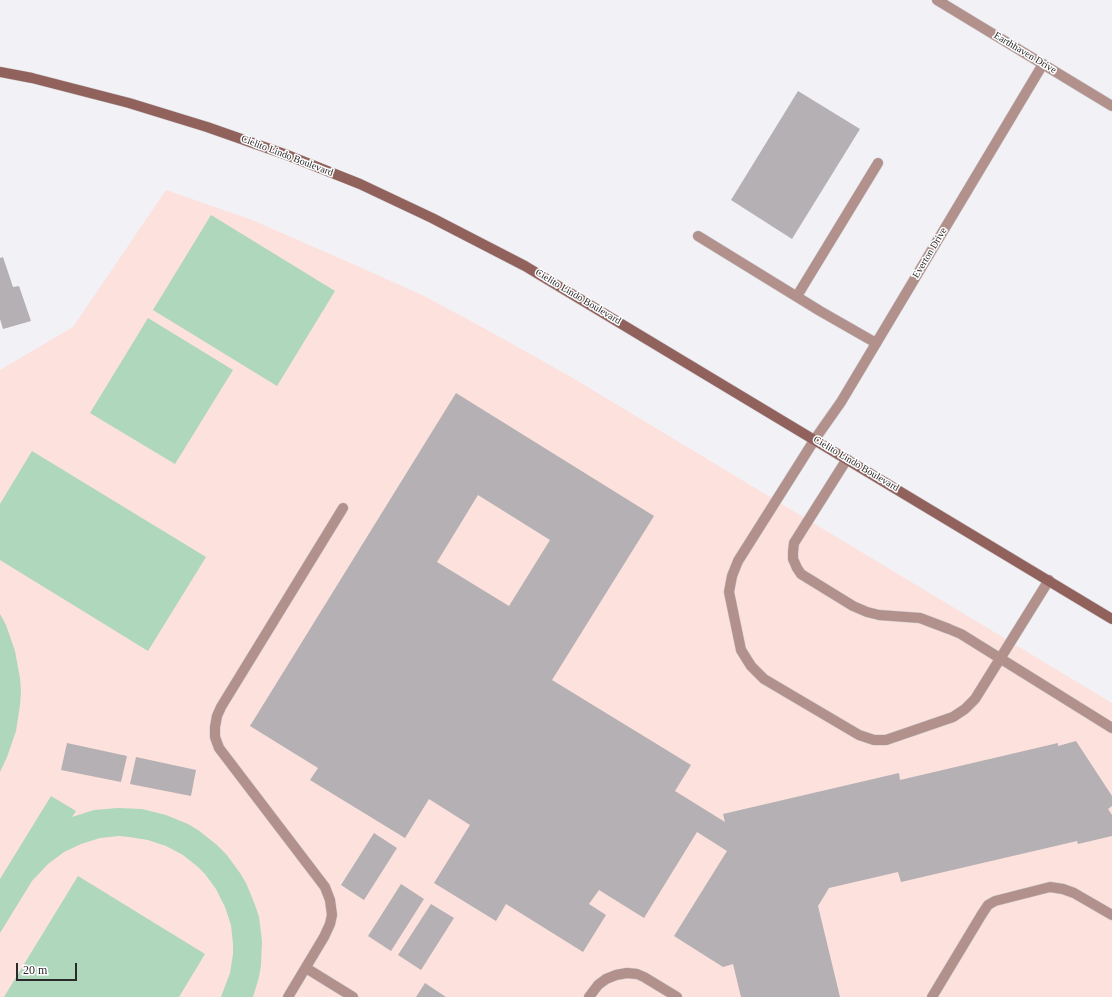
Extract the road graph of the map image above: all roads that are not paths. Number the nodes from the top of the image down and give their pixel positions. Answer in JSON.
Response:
{"nodes":[{"id":1,"x":937,"y":0,"type":"edge"},
{"id":2,"x":1043,"y":64,"type":"junction"},
{"id":3,"x":0,"y":72,"type":"edge"},
{"id":4,"x":1112,"y":106,"type":"edge"},
{"id":5,"x":878,"y":163,"type":"dead end"},
{"id":6,"x":698,"y":236,"type":"dead end"},
{"id":7,"x":797,"y":296,"type":"junction"},
{"id":8,"x":876,"y":343,"type":"junction"},
{"id":9,"x":815,"y":439,"type":"junction"},
{"id":10,"x":846,"y":459,"type":"junction"},
{"id":11,"x":344,"y":508,"type":"dead end"},
{"id":12,"x":1048,"y":580,"type":"junction"},
{"id":13,"x":1112,"y":619,"type":"edge"},
{"id":14,"x":1000,"y":659,"type":"junction"},
{"id":15,"x":1112,"y":728,"type":"edge"},
{"id":16,"x":1112,"y":915,"type":"edge"},
{"id":17,"x":306,"y":968,"type":"junction"},
{"id":18,"x":288,"y":997,"type":"edge"},
{"id":19,"x":353,"y":997,"type":"edge"},
{"id":20,"x":589,"y":997,"type":"edge"},
{"id":21,"x":677,"y":997,"type":"edge"},
{"id":22,"x":932,"y":997,"type":"edge"}],
"edges":[{"from":1,"to":2,"type":"street","name":"Earthhaven Drive"},
{"from":2,"to":4,"type":"street","name":"Earthhaven Drive"},
{"from":2,"to":8,"type":"street","name":"Everton Drive"},
{"from":3,"to":9,"type":"main road","name":"Cielito Lindo Boulevard"},
{"from":5,"to":7,"type":"street"},
{"from":6,"to":7,"type":"street"},
{"from":7,"to":8,"type":"street"},
{"from":8,"to":9,"type":"street","name":"Everton Drive"},
{"from":9,"to":10,"type":"main road","name":"Cielito Lindo Boulevard"},
{"from":9,"to":14,"type":"street","name":"Everton Drive"},
{"from":10,"to":12,"type":"main road","name":"Cielito Lindo Boulevard"},
{"from":10,"to":14,"type":"street"},
{"from":11,"to":17,"type":"street"},
{"from":12,"to":13,"type":"main road","name":"Cielito Lindo Boulevard"},
{"from":12,"to":14,"type":"street","name":"Everton Drive"},
{"from":14,"to":15,"type":"street"},
{"from":16,"to":22,"type":"street"},
{"from":17,"to":18,"type":"street"},
{"from":17,"to":19,"type":"street"},
{"from":20,"to":21,"type":"street"}]}
